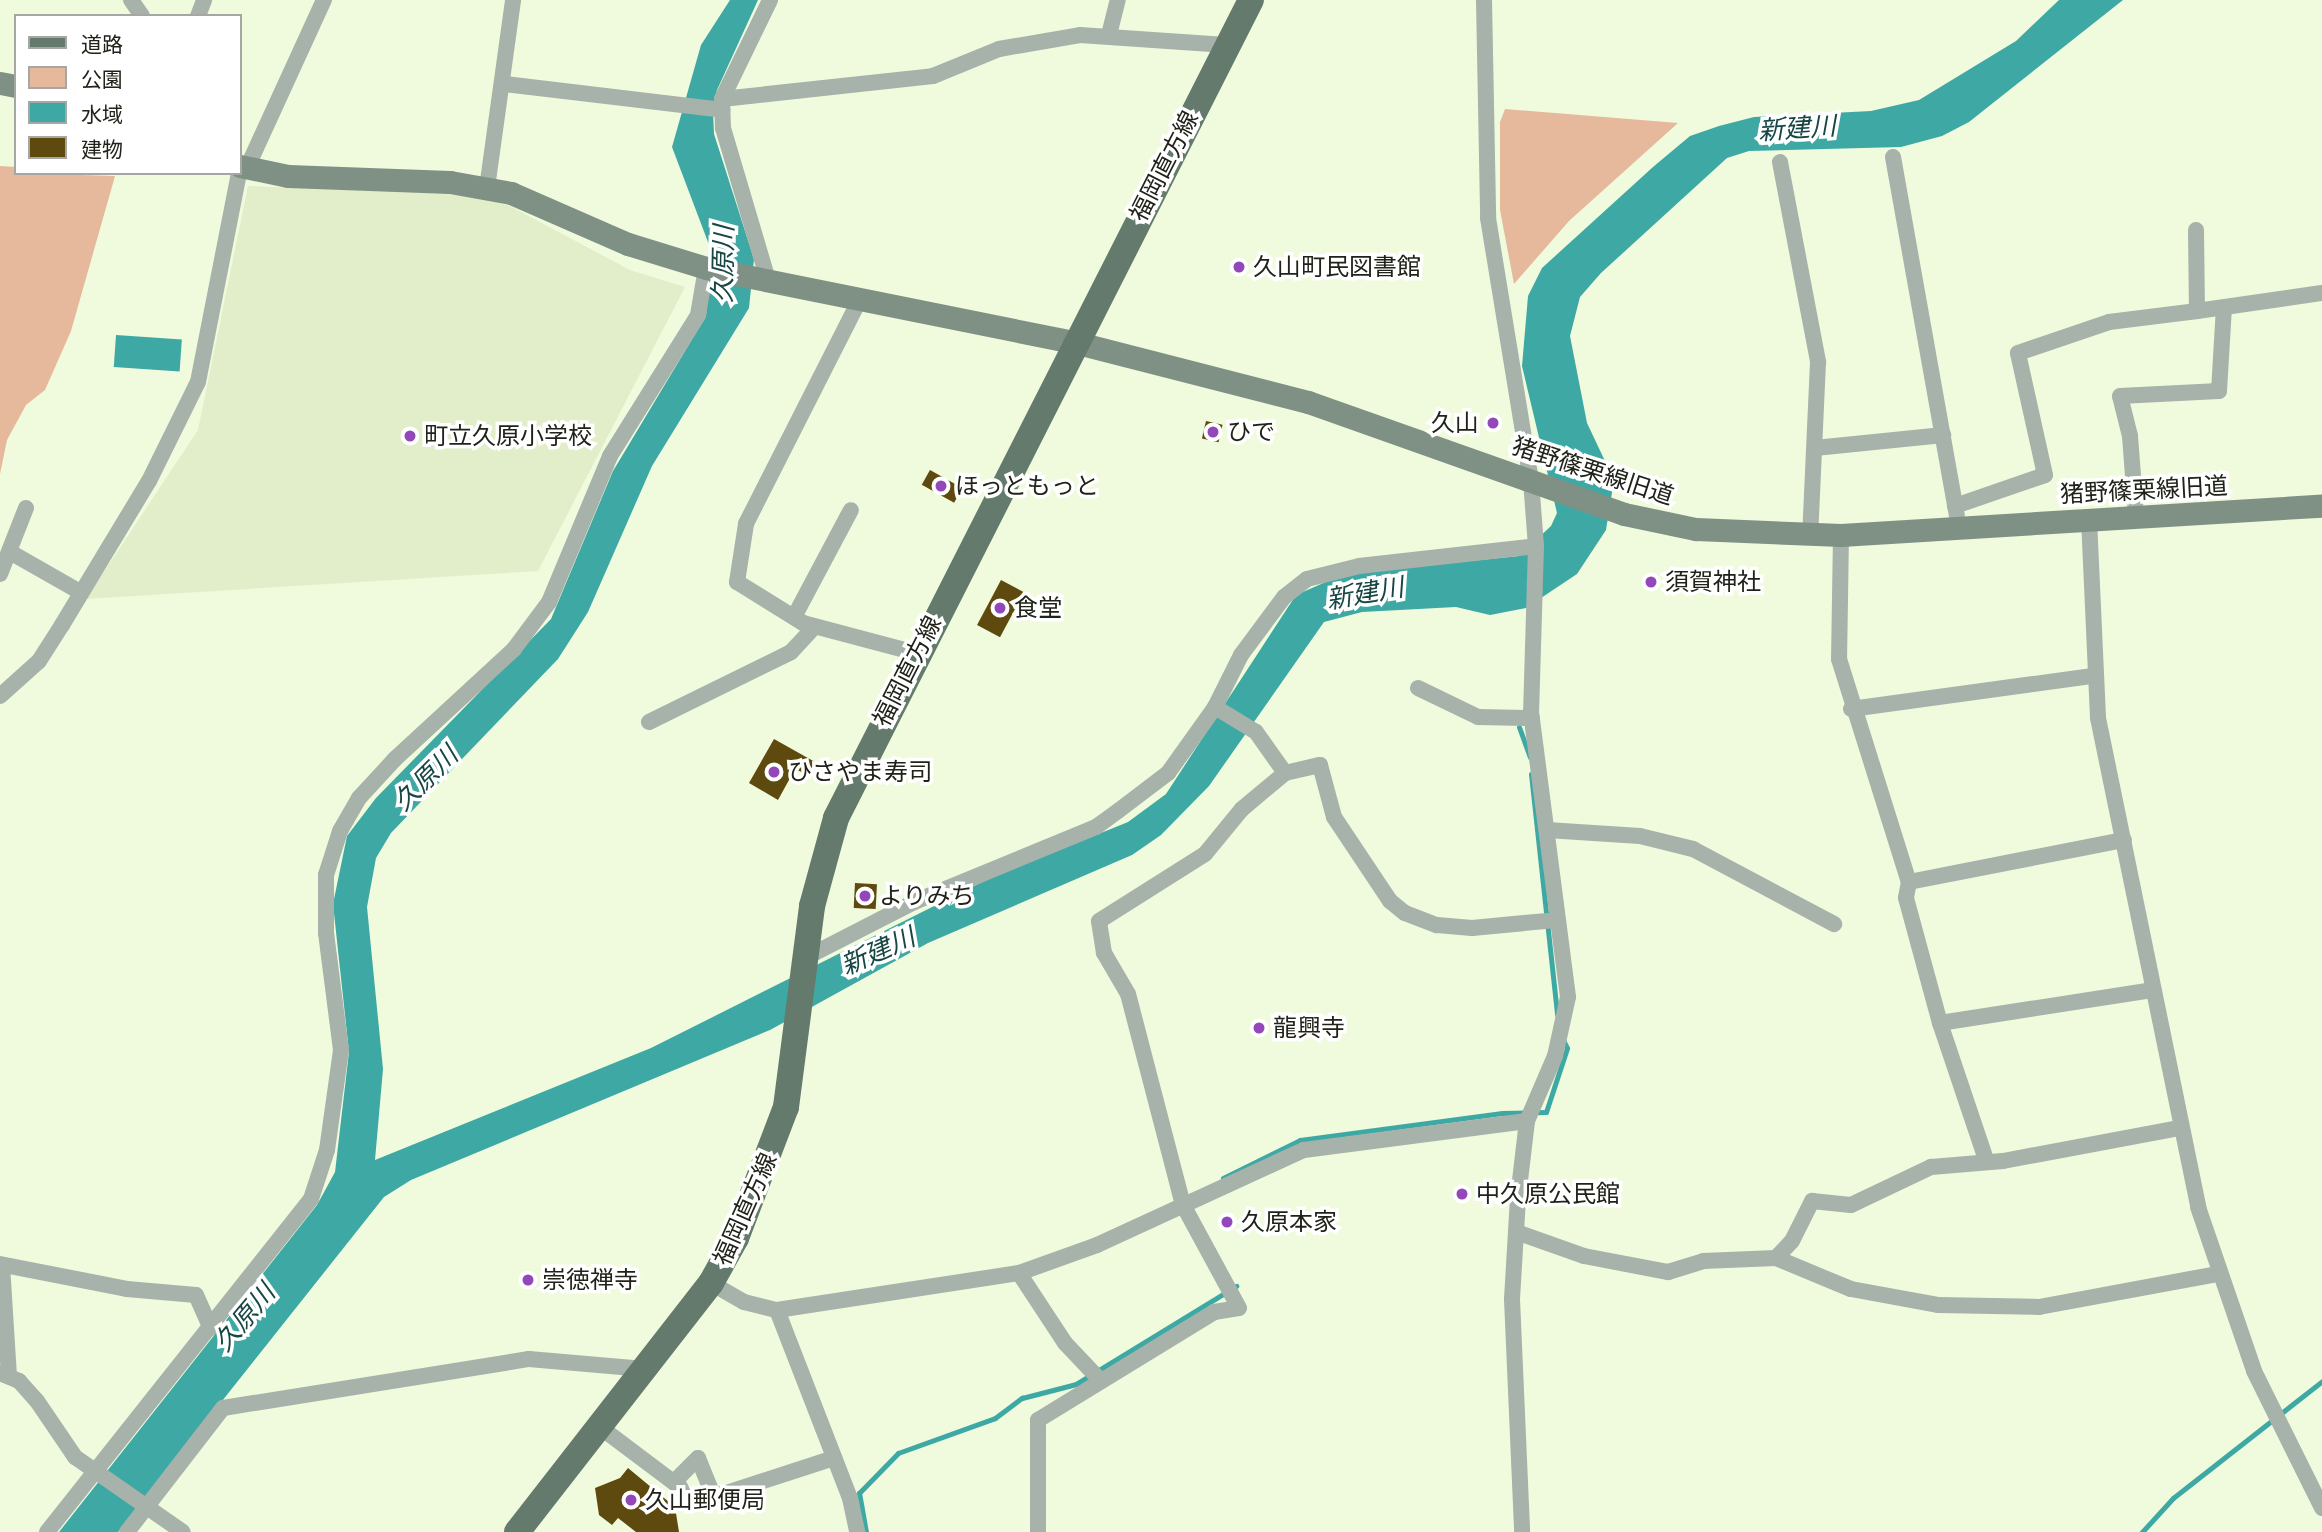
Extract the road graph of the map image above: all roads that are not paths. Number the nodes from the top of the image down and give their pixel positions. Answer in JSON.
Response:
{"nodes":[{"id":1,"x":324,"y":0,"type":"edge"},
{"id":2,"x":513,"y":0,"type":"edge"},
{"id":3,"x":770,"y":0,"type":"edge"},
{"id":4,"x":1118,"y":0,"type":"edge"},
{"id":5,"x":1251,"y":0,"type":"edge"},
{"id":6,"x":1484,"y":0,"type":"edge"},
{"id":7,"x":1109,"y":35,"type":"junction"},
{"id":8,"x":1226,"y":45,"type":"junction"},
{"id":9,"x":505,"y":84,"type":"junction"},
{"id":10,"x":722,"y":105,"type":"junction"},
{"id":11,"x":1893,"y":157,"type":"dead end"},
{"id":12,"x":1780,"y":162,"type":"dead end"},
{"id":13,"x":242,"y":167,"type":"edge"},
{"id":14,"x":242,"y":169,"type":"edge"},
{"id":15,"x":240,"y":175,"type":"edge"},
{"id":16,"x":486,"y":188,"type":"junction"},
{"id":17,"x":2196,"y":230,"type":"dead end"},
{"id":18,"x":707,"y":268,"type":"junction"},
{"id":19,"x":762,"y":279,"type":"junction"},
{"id":20,"x":2322,"y":293,"type":"edge"},
{"id":21,"x":860,"y":299,"type":"junction"},
{"id":22,"x":2224,"y":307,"type":"junction"},
{"id":23,"x":2197,"y":311,"type":"junction"},
{"id":24,"x":1074,"y":342,"type":"junction"},
{"id":25,"x":1943,"y":435,"type":"junction"},
{"id":26,"x":1815,"y":448,"type":"junction"},
{"id":27,"x":1531,"y":481,"type":"junction"},
{"id":28,"x":2322,"y":506,"type":"edge"},
{"id":29,"x":26,"y":509,"type":"dead end"},
{"id":30,"x":851,"y":510,"type":"dead end"},
{"id":31,"x":2136,"y":516,"type":"junction"},
{"id":32,"x":1957,"y":517,"type":"junction"},
{"id":33,"x":2088,"y":519,"type":"junction"},
{"id":34,"x":1810,"y":535,"type":"junction"},
{"id":35,"x":1840,"y":536,"type":"junction"},
{"id":36,"x":1536,"y":546,"type":"junction"},
{"id":37,"x":10,"y":552,"type":"junction"},
{"id":38,"x":0,"y":574,"type":"edge"},
{"id":39,"x":80,"y":592,"type":"junction"},
{"id":40,"x":794,"y":617,"type":"junction"},
{"id":41,"x":815,"y":626,"type":"junction"},
{"id":42,"x":916,"y":653,"type":"junction"},
{"id":43,"x":2093,"y":676,"type":"junction"},
{"id":44,"x":1418,"y":688,"type":"dead end"},
{"id":45,"x":0,"y":696,"type":"edge"},
{"id":46,"x":1215,"y":707,"type":"junction"},
{"id":47,"x":1851,"y":709,"type":"junction"},
{"id":48,"x":1532,"y":718,"type":"junction"},
{"id":49,"x":649,"y":722,"type":"dead end"},
{"id":50,"x":1285,"y":773,"type":"junction"},
{"id":51,"x":1547,"y":830,"type":"junction"},
{"id":52,"x":2124,"y":840,"type":"junction"},
{"id":53,"x":1909,"y":882,"type":"junction"},
{"id":54,"x":1556,"y":920,"type":"junction"},
{"id":55,"x":1834,"y":924,"type":"dead end"},
{"id":56,"x":805,"y":958,"type":"junction"},
{"id":57,"x":2153,"y":990,"type":"junction"},
{"id":58,"x":1940,"y":1023,"type":"junction"},
{"id":59,"x":1527,"y":1121,"type":"junction"},
{"id":60,"x":2180,"y":1128,"type":"junction"},
{"id":61,"x":1986,"y":1160,"type":"junction"},
{"id":62,"x":1183,"y":1205,"type":"junction"},
{"id":63,"x":1519,"y":1234,"type":"junction"},
{"id":64,"x":1776,"y":1258,"type":"junction"},
{"id":65,"x":1,"y":1265,"type":"edge"},
{"id":66,"x":1019,"y":1273,"type":"junction"},
{"id":67,"x":2217,"y":1274,"type":"junction"},
{"id":68,"x":711,"y":1283,"type":"junction"},
{"id":69,"x":777,"y":1310,"type":"junction"},
{"id":70,"x":211,"y":1328,"type":"junction"},
{"id":71,"x":645,"y":1369,"type":"junction"},
{"id":72,"x":4,"y":1374,"type":"edge"},
{"id":73,"x":1100,"y":1380,"type":"junction"},
{"id":74,"x":600,"y":1427,"type":"junction"},
{"id":75,"x":834,"y":1458,"type":"junction"},
{"id":76,"x":93,"y":1471,"type":"junction"},
{"id":77,"x":674,"y":1482,"type":"junction"},
{"id":78,"x":713,"y":1495,"type":"junction"},
{"id":79,"x":2322,"y":1508,"type":"edge"},
{"id":80,"x":144,"y":1509,"type":"junction"},
{"id":81,"x":47,"y":1532,"type":"edge"},
{"id":82,"x":127,"y":1532,"type":"edge"},
{"id":83,"x":183,"y":1532,"type":"edge"},
{"id":84,"x":517,"y":1532,"type":"edge"},
{"id":85,"x":857,"y":1532,"type":"edge"},
{"id":86,"x":1038,"y":1532,"type":"edge"},
{"id":87,"x":1522,"y":1532,"type":"edge"}],
"edges":[{"from":1,"to":13,"type":"street"},
{"from":2,"to":9,"type":"street"},
{"from":3,"to":10,"type":"street"},
{"from":4,"to":7,"type":"street"},
{"from":5,"to":8,"type":"main road","name":"福岡直方線"},
{"from":6,"to":27,"type":"street"},
{"from":7,"to":8,"type":"street"},
{"from":7,"to":10,"type":"street"},
{"from":8,"to":24,"type":"main road","name":"福岡直方線"},
{"from":9,"to":10,"type":"street"},
{"from":9,"to":16,"type":"street"},
{"from":10,"to":19,"type":"street"},
{"from":11,"to":25,"type":"street"},
{"from":12,"to":26,"type":"street"},
{"from":14,"to":16,"type":"street","name":"猪野篠栗線旧道"},
{"from":15,"to":39,"type":"street"},
{"from":16,"to":18,"type":"street","name":"猪野篠栗線旧道"},
{"from":17,"to":23,"type":"street"},
{"from":18,"to":19,"type":"street","name":"猪野篠栗線旧道"},
{"from":18,"to":70,"type":"street"},
{"from":19,"to":21,"type":"street","name":"猪野篠栗線旧道"},
{"from":20,"to":22,"type":"street"},
{"from":21,"to":24,"type":"street","name":"猪野篠栗線旧道"},
{"from":21,"to":40,"type":"street"},
{"from":22,"to":23,"type":"street"},
{"from":22,"to":31,"type":"street"},
{"from":23,"to":32,"type":"street"},
{"from":24,"to":27,"type":"street","name":"猪野篠栗線旧道"},
{"from":24,"to":42,"type":"main road","name":"福岡直方線"},
{"from":25,"to":26,"type":"street"},
{"from":25,"to":32,"type":"street"},
{"from":26,"to":34,"type":"street"},
{"from":27,"to":34,"type":"street","name":"猪野篠栗線旧道"},
{"from":27,"to":36,"type":"street"},
{"from":28,"to":31,"type":"street","name":"猪野篠栗線旧道"},
{"from":29,"to":37,"type":"street"},
{"from":30,"to":40,"type":"street"},
{"from":31,"to":33,"type":"street","name":"猪野篠栗線旧道"},
{"from":32,"to":33,"type":"street","name":"猪野篠栗線旧道"},
{"from":32,"to":35,"type":"street","name":"猪野篠栗線旧道"},
{"from":33,"to":43,"type":"street"},
{"from":34,"to":35,"type":"street","name":"猪野篠栗線旧道"},
{"from":35,"to":47,"type":"street"},
{"from":36,"to":46,"type":"street"},
{"from":36,"to":48,"type":"street"},
{"from":37,"to":38,"type":"street"},
{"from":37,"to":39,"type":"street"},
{"from":39,"to":45,"type":"street"},
{"from":40,"to":41,"type":"street"},
{"from":41,"to":42,"type":"street"},
{"from":41,"to":49,"type":"street"},
{"from":42,"to":56,"type":"main road","name":"福岡直方線"},
{"from":43,"to":47,"type":"street"},
{"from":43,"to":52,"type":"street"},
{"from":44,"to":48,"type":"street"},
{"from":46,"to":50,"type":"street"},
{"from":46,"to":56,"type":"street"},
{"from":47,"to":53,"type":"street"},
{"from":48,"to":51,"type":"street"},
{"from":50,"to":54,"type":"street"},
{"from":50,"to":62,"type":"street"},
{"from":51,"to":54,"type":"street"},
{"from":51,"to":55,"type":"street"},
{"from":52,"to":53,"type":"street"},
{"from":52,"to":57,"type":"street"},
{"from":53,"to":58,"type":"street"},
{"from":54,"to":59,"type":"street"},
{"from":56,"to":68,"type":"main road","name":"福岡直方線"},
{"from":57,"to":58,"type":"street"},
{"from":57,"to":60,"type":"street"},
{"from":58,"to":61,"type":"street"},
{"from":59,"to":62,"type":"street"},
{"from":59,"to":63,"type":"street"},
{"from":60,"to":61,"type":"street"},
{"from":60,"to":67,"type":"street"},
{"from":61,"to":64,"type":"street"},
{"from":62,"to":66,"type":"street"},
{"from":62,"to":73,"type":"street"},
{"from":63,"to":64,"type":"street"},
{"from":63,"to":87,"type":"street"},
{"from":64,"to":67,"type":"street"},
{"from":65,"to":70,"type":"street"},
{"from":65,"to":72,"type":"street"},
{"from":66,"to":69,"type":"street"},
{"from":66,"to":73,"type":"street"},
{"from":67,"to":79,"type":"street"},
{"from":68,"to":69,"type":"street"},
{"from":68,"to":71,"type":"main road","name":"福岡直方線"},
{"from":69,"to":75,"type":"street"},
{"from":70,"to":76,"type":"street"},
{"from":71,"to":74,"type":"main road","name":"福岡直方線"},
{"from":71,"to":80,"type":"street"},
{"from":72,"to":76,"type":"street"},
{"from":73,"to":86,"type":"street"},
{"from":74,"to":77,"type":"street"},
{"from":74,"to":84,"type":"main road","name":"福岡直方線"},
{"from":75,"to":78,"type":"street"},
{"from":75,"to":85,"type":"street"},
{"from":76,"to":80,"type":"street"},
{"from":76,"to":81,"type":"street"},
{"from":77,"to":78,"type":"street"},
{"from":77,"to":78,"type":"street"},
{"from":80,"to":82,"type":"street"},
{"from":80,"to":83,"type":"street"}]}
